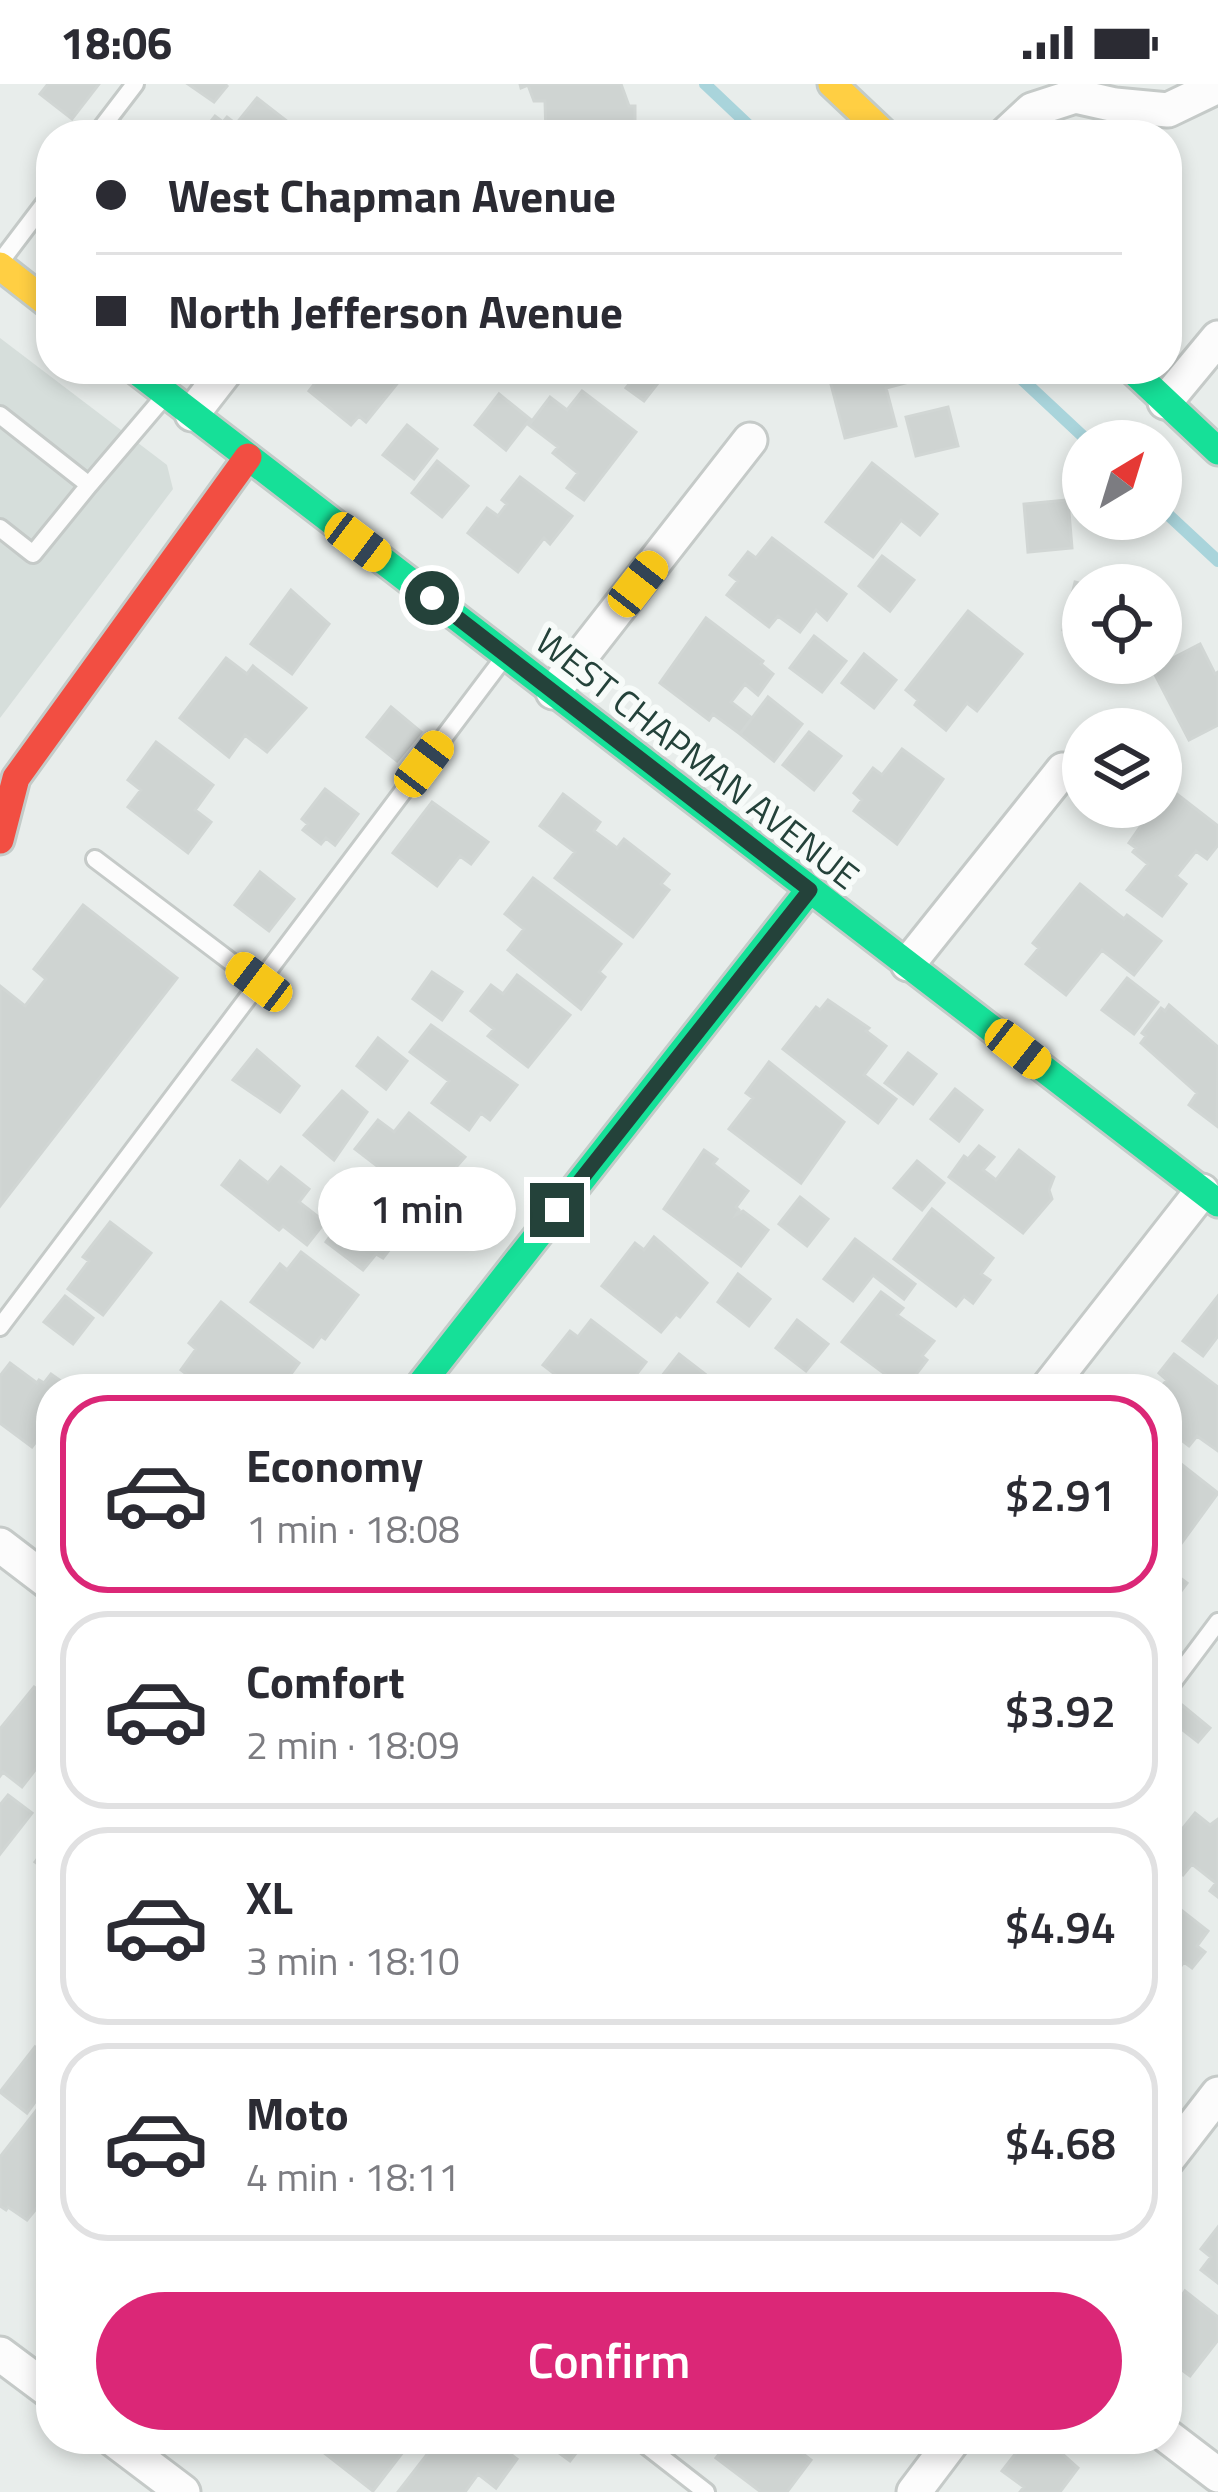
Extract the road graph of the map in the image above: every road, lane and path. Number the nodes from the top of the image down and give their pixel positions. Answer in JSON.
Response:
{"nodes":[{"id":1,"x":135,"y":84,"type":"edge"},
{"id":2,"x":832,"y":84,"type":"edge"},
{"id":3,"x":1218,"y":86,"type":"edge"},
{"id":4,"x":107,"y":120,"type":"edge"},
{"id":5,"x":870,"y":120,"type":"edge"},
{"id":6,"x":1021,"y":120,"type":"edge"},
{"id":7,"x":36,"y":219,"type":"edge"},
{"id":8,"x":3,"y":273,"type":"edge"},
{"id":9,"x":36,"y":296,"type":"edge"},
{"id":10,"x":1218,"y":338,"type":"edge"},
{"id":11,"x":1182,"y":381,"type":"edge"},
{"id":12,"x":153,"y":384,"type":"edge"},
{"id":13,"x":206,"y":384,"type":"edge"},
{"id":14,"x":1146,"y":384,"type":"edge"},
{"id":15,"x":1180,"y":384,"type":"edge"},
{"id":16,"x":1165,"y":402,"type":"junction"},
{"id":17,"x":179,"y":404,"type":"junction"},
{"id":18,"x":0,"y":415,"type":"edge"},
{"id":19,"x":750,"y":440,"type":"dead end"},
{"id":20,"x":1218,"y":451,"type":"edge"},
{"id":21,"x":248,"y":457,"type":"junction"},
{"id":22,"x":89,"y":485,"type":"junction"},
{"id":23,"x":0,"y":528,"type":"edge"},
{"id":24,"x":506,"y":655,"type":"junction"},
{"id":25,"x":553,"y":692,"type":"junction"},
{"id":26,"x":1062,"y":771,"type":"edge"},
{"id":27,"x":0,"y":840,"type":"edge"},
{"id":28,"x":95,"y":859,"type":"dead end"},
{"id":29,"x":810,"y":890,"type":"junction"},
{"id":30,"x":908,"y":964,"type":"junction"},
{"id":31,"x":259,"y":982,"type":"junction"},
{"id":32,"x":1210,"y":1197,"type":"edge"},
{"id":33,"x":6,"y":1306,"type":"edge"},
{"id":34,"x":0,"y":1327,"type":"edge"},
{"id":35,"x":428,"y":1374,"type":"edge"},
{"id":36,"x":1059,"y":1374,"type":"edge"},
{"id":37,"x":0,"y":1545,"type":"edge"},
{"id":38,"x":36,"y":1573,"type":"edge"},
{"id":39,"x":1218,"y":1622,"type":"edge"},
{"id":40,"x":1182,"y":1670,"type":"edge"},
{"id":41,"x":1218,"y":2094,"type":"edge"},
{"id":42,"x":1182,"y":2141,"type":"edge"},
{"id":43,"x":0,"y":2354,"type":"edge"},
{"id":44,"x":36,"y":2381,"type":"edge"},
{"id":45,"x":1182,"y":2447,"type":"edge"},
{"id":46,"x":133,"y":2454,"type":"edge"},
{"id":47,"x":657,"y":2454,"type":"edge"},
{"id":48,"x":942,"y":2454,"type":"edge"},
{"id":49,"x":1218,"y":2475,"type":"edge"},
{"id":50,"x":183,"y":2492,"type":"edge"},
{"id":51,"x":706,"y":2492,"type":"edge"},
{"id":52,"x":914,"y":2492,"type":"edge"}],
"edges":[{"from":1,"to":4,"type":"lane"},
{"from":2,"to":5,"type":"street"},
{"from":3,"to":6,"type":"street"},
{"from":7,"to":8,"type":"lane"},
{"from":8,"to":9,"type":"street"},
{"from":10,"to":11,"type":"street"},
{"from":12,"to":17,"type":"street","name":"WEST CHAPMAN AVENUE"},
{"from":13,"to":17,"type":"street"},
{"from":14,"to":16,"type":"street"},
{"from":15,"to":16,"type":"street"},
{"from":16,"to":20,"type":"street"},
{"from":17,"to":21,"type":"street","name":"WEST CHAPMAN AVENUE"},
{"from":17,"to":22,"type":"lane"},
{"from":18,"to":22,"type":"lane"},
{"from":19,"to":25,"type":"street"},
{"from":21,"to":24,"type":"street","name":"WEST CHAPMAN AVENUE"},
{"from":21,"to":27,"type":"street"},
{"from":22,"to":23,"type":"lane"},
{"from":24,"to":25,"type":"street","name":"WEST CHAPMAN AVENUE"},
{"from":24,"to":31,"type":"lane"},
{"from":25,"to":29,"type":"street","name":"WEST CHAPMAN AVENUE"},
{"from":26,"to":30,"type":"street"},
{"from":28,"to":31,"type":"lane"},
{"from":29,"to":30,"type":"street","name":"WEST CHAPMAN AVENUE"},
{"from":29,"to":35,"type":"street"},
{"from":30,"to":32,"type":"street","name":"WEST CHAPMAN AVENUE"},
{"from":31,"to":33,"type":"lane"},
{"from":32,"to":36,"type":"street"},
{"from":33,"to":34,"type":"lane"},
{"from":37,"to":38,"type":"street"},
{"from":39,"to":40,"type":"lane"},
{"from":41,"to":42,"type":"street"},
{"from":43,"to":44,"type":"street"},
{"from":45,"to":49,"type":"street"},
{"from":46,"to":50,"type":"street"},
{"from":47,"to":51,"type":"lane"},
{"from":48,"to":52,"type":"street"}]}
